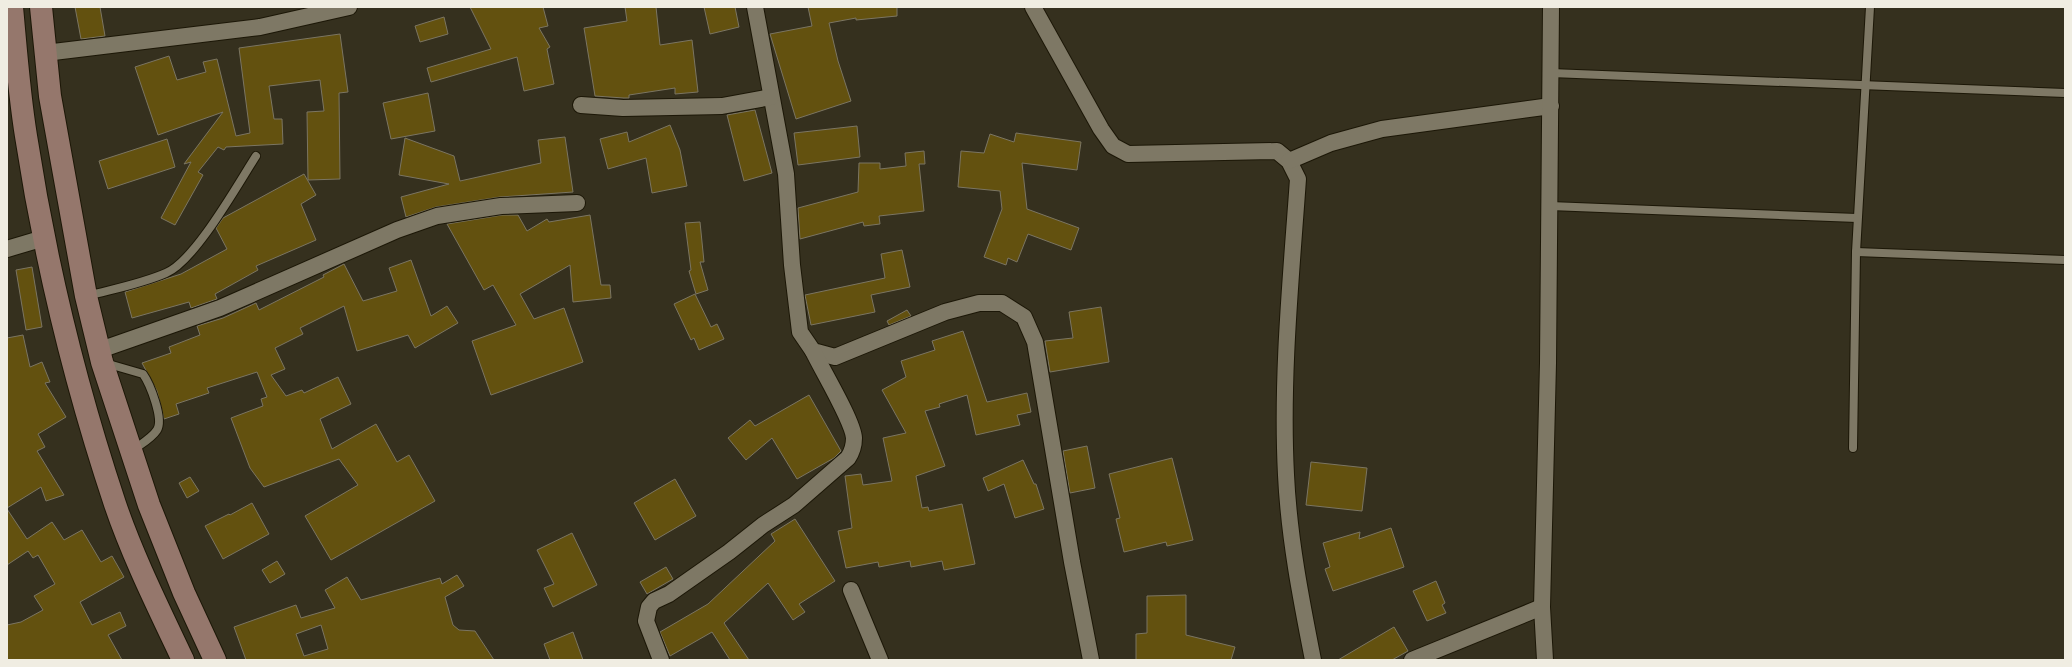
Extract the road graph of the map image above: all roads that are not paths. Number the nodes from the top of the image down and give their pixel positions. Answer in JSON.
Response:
{"nodes":[{"id":1,"x":12,"y":7,"type":"edge"},
{"id":2,"x":41,"y":7,"type":"edge"},
{"id":3,"x":755,"y":7,"type":"edge"},
{"id":4,"x":1033,"y":7,"type":"edge"},
{"id":5,"x":1551,"y":7,"type":"edge"},
{"id":6,"x":1870,"y":7,"type":"edge"},
{"id":7,"x":339,"y":9,"type":"edge"},
{"id":8,"x":46,"y":53,"type":"junction"},
{"id":9,"x":1551,"y":73,"type":"junction"},
{"id":10,"x":1866,"y":86,"type":"junction"},
{"id":11,"x":2065,"y":93,"type":"edge"},
{"id":12,"x":771,"y":97,"type":"junction"},
{"id":13,"x":581,"y":105,"type":"dead end"},
{"id":14,"x":1550,"y":106,"type":"junction"},
{"id":15,"x":256,"y":156,"type":"dead end"},
{"id":16,"x":1289,"y":161,"type":"junction"},
{"id":17,"x":577,"y":202,"type":"dead end"},
{"id":18,"x":1550,"y":206,"type":"junction"},
{"id":19,"x":1858,"y":218,"type":"junction"},
{"id":20,"x":44,"y":238,"type":"junction"},
{"id":21,"x":7,"y":249,"type":"edge"},
{"id":22,"x":1856,"y":252,"type":"junction"},
{"id":23,"x":2065,"y":260,"type":"edge"},
{"id":24,"x":86,"y":296,"type":"junction"},
{"id":25,"x":813,"y":352,"type":"junction"},
{"id":26,"x":101,"y":356,"type":"junction"},
{"id":27,"x":1853,"y":448,"type":"dead end"},
{"id":28,"x":131,"y":452,"type":"junction"},
{"id":29,"x":851,"y":590,"type":"dead end"},
{"id":30,"x":1542,"y":607,"type":"junction"},
{"id":31,"x":183,"y":660,"type":"edge"},
{"id":32,"x":215,"y":660,"type":"edge"},
{"id":33,"x":661,"y":660,"type":"edge"},
{"id":34,"x":880,"y":660,"type":"edge"},
{"id":35,"x":1091,"y":660,"type":"edge"},
{"id":36,"x":1313,"y":660,"type":"edge"},
{"id":37,"x":1412,"y":660,"type":"edge"},
{"id":38,"x":1545,"y":660,"type":"edge"}],
"edges":[{"from":1,"to":20,"type":"main road"},
{"from":2,"to":8,"type":"main road"},
{"from":3,"to":12,"type":"street"},
{"from":4,"to":16,"type":"street"},
{"from":5,"to":9,"type":"street"},
{"from":6,"to":10,"type":"lane"},
{"from":7,"to":8,"type":"street"},
{"from":8,"to":24,"type":"main road"},
{"from":9,"to":10,"type":"lane"},
{"from":9,"to":14,"type":"street"},
{"from":10,"to":11,"type":"lane"},
{"from":10,"to":19,"type":"lane"},
{"from":12,"to":13,"type":"street"},
{"from":12,"to":25,"type":"street"},
{"from":14,"to":16,"type":"street"},
{"from":14,"to":18,"type":"street"},
{"from":15,"to":24,"type":"lane"},
{"from":16,"to":36,"type":"street"},
{"from":17,"to":26,"type":"street"},
{"from":18,"to":19,"type":"lane"},
{"from":18,"to":30,"type":"street"},
{"from":19,"to":22,"type":"lane"},
{"from":20,"to":21,"type":"street"},
{"from":20,"to":31,"type":"main road"},
{"from":22,"to":23,"type":"lane"},
{"from":22,"to":27,"type":"lane"},
{"from":24,"to":26,"type":"main road"},
{"from":25,"to":33,"type":"street"},
{"from":25,"to":35,"type":"street"},
{"from":26,"to":28,"type":"main road"},
{"from":26,"to":28,"type":"lane"},
{"from":28,"to":32,"type":"main road"},
{"from":29,"to":34,"type":"street"},
{"from":30,"to":37,"type":"street"},
{"from":30,"to":38,"type":"street"}]}
